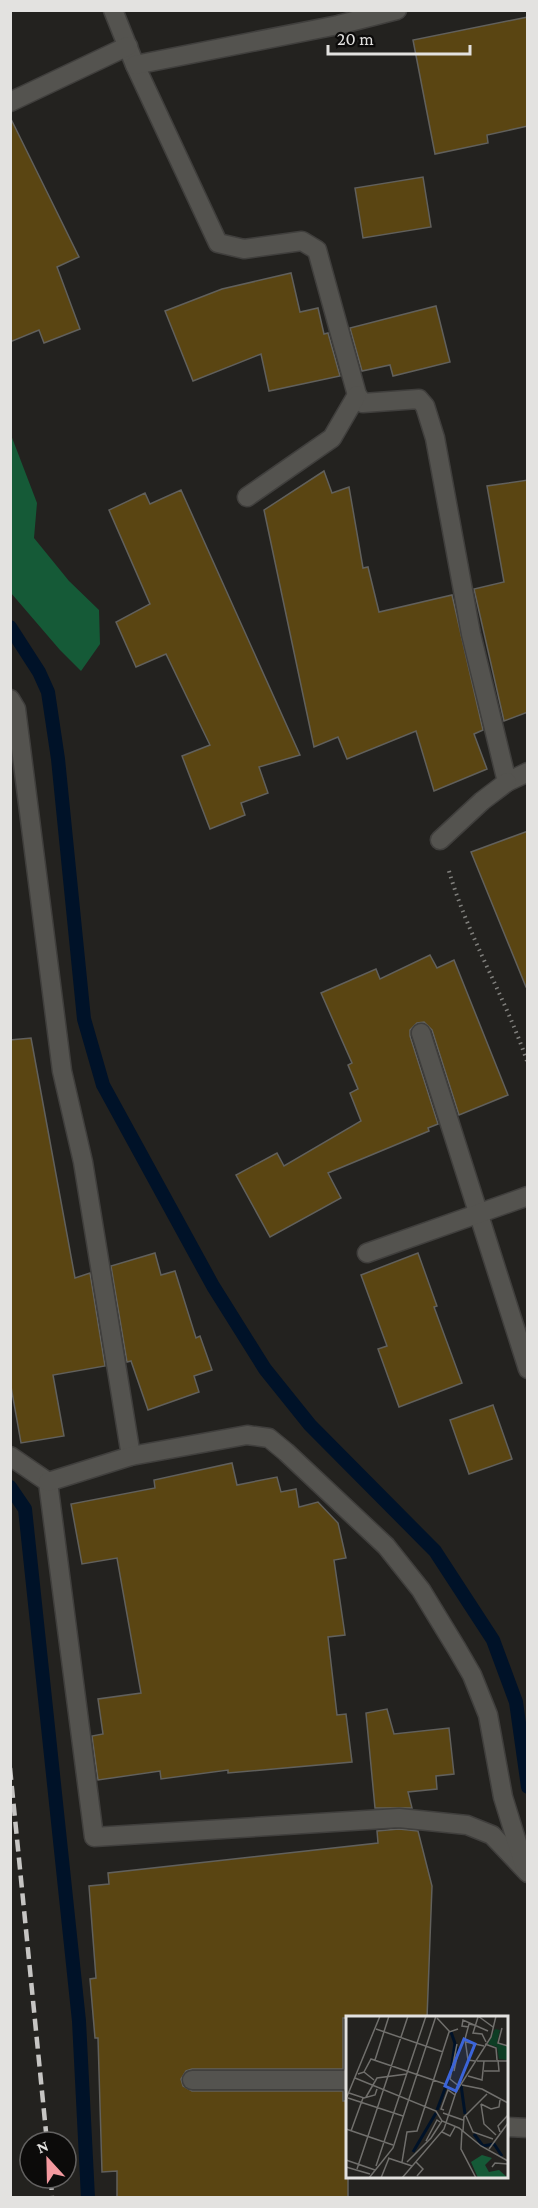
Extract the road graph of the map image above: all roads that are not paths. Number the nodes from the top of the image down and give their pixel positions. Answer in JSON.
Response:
{"nodes":[{"id":1,"x":113,"y":10,"type":"edge"},
{"id":2,"x":397,"y":10,"type":"edge"},
{"id":3,"x":128,"y":46,"type":"junction"},
{"id":4,"x":135,"y":65,"type":"junction"},
{"id":5,"x":10,"y":102,"type":"edge"},
{"id":6,"x":357,"y":395,"type":"junction"},
{"id":7,"x":247,"y":497,"type":"dead end"},
{"id":8,"x":10,"y":699,"type":"edge"},
{"id":9,"x":528,"y":772,"type":"edge"},
{"id":10,"x":507,"y":782,"type":"junction"},
{"id":11,"x":440,"y":840,"type":"road end"},
{"id":12,"x":421,"y":1033,"type":"dead end"},
{"id":13,"x":528,"y":1196,"type":"edge"},
{"id":14,"x":478,"y":1212,"type":"junction"},
{"id":15,"x":367,"y":1253,"type":"dead end"},
{"id":16,"x":528,"y":1369,"type":"edge"},
{"id":17,"x":10,"y":1456,"type":"edge"},
{"id":18,"x":131,"y":1456,"type":"junction"},
{"id":19,"x":48,"y":1482,"type":"junction"},
{"id":20,"x":526,"y":1872,"type":"edge"},
{"id":21,"x":192,"y":2080,"type":"dead end"},
{"id":22,"x":346,"y":2080,"type":"edge"},
{"id":23,"x":508,"y":2127,"type":"edge"},
{"id":24,"x":528,"y":2128,"type":"edge"}],
"edges":[{"from":1,"to":3,"type":"street"},
{"from":2,"to":4,"type":"street"},
{"from":3,"to":4,"type":"street"},
{"from":3,"to":5,"type":"street"},
{"from":4,"to":6,"type":"street"},
{"from":6,"to":7,"type":"street"},
{"from":6,"to":10,"type":"street"},
{"from":8,"to":18,"type":"street"},
{"from":9,"to":10,"type":"street"},
{"from":10,"to":11,"type":"street"},
{"from":12,"to":14,"type":"street"},
{"from":13,"to":14,"type":"street"},
{"from":14,"to":15,"type":"street"},
{"from":14,"to":16,"type":"street"},
{"from":17,"to":19,"type":"street"},
{"from":18,"to":19,"type":"street"},
{"from":18,"to":20,"type":"street"},
{"from":19,"to":20,"type":"street"},
{"from":21,"to":22,"type":"street"},
{"from":23,"to":24,"type":"street"}]}
